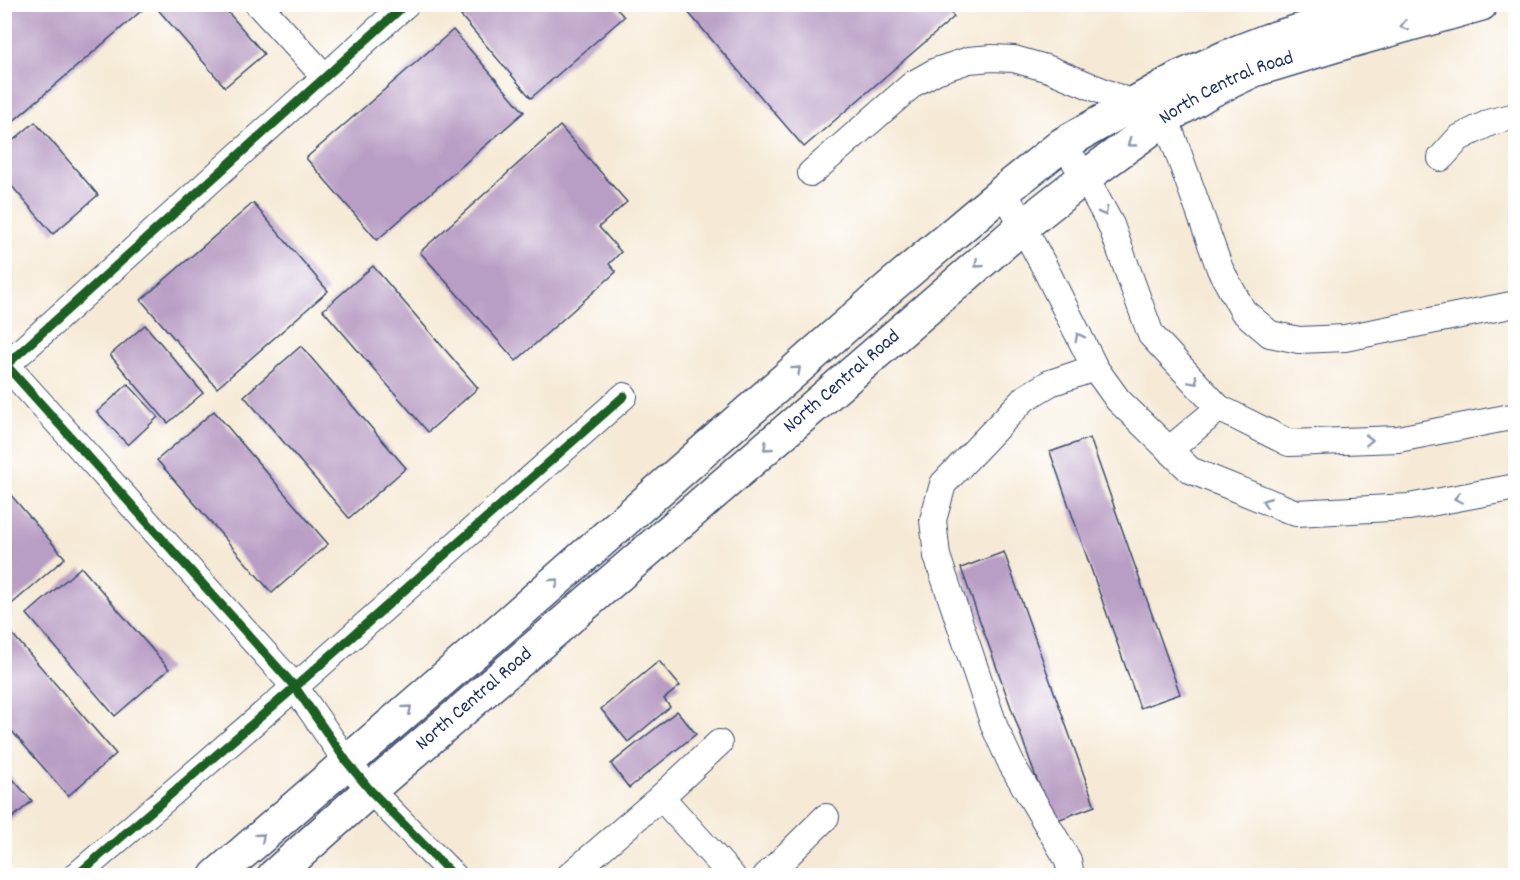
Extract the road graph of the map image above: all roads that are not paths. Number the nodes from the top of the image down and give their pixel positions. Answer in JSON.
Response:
{"nodes":[{"id":1,"x":258,"y":4,"type":"edge"},
{"id":2,"x":406,"y":4,"type":"edge"},
{"id":3,"x":1389,"y":4,"type":"edge"},
{"id":4,"x":1481,"y":4,"type":"edge"},
{"id":5,"x":325,"y":77,"type":"junction"},
{"id":6,"x":1134,"y":104,"type":"junction"},
{"id":7,"x":1515,"y":116,"type":"edge"},
{"id":8,"x":1166,"y":119,"type":"junction"},
{"id":9,"x":1064,"y":144,"type":"junction"},
{"id":10,"x":1441,"y":158,"type":"dead end"},
{"id":11,"x":811,"y":173,"type":"dead end"},
{"id":12,"x":1085,"y":177,"type":"junction"},
{"id":13,"x":1004,"y":190,"type":"junction"},
{"id":14,"x":1023,"y":226,"type":"junction"},
{"id":15,"x":1515,"y":304,"type":"edge"},
{"id":16,"x":5,"y":366,"type":"edge"},
{"id":17,"x":1095,"y":368,"type":"junction"},
{"id":18,"x":624,"y":396,"type":"dead end"},
{"id":19,"x":1219,"y":408,"type":"junction"},
{"id":20,"x":1515,"y":416,"type":"edge"},
{"id":21,"x":1168,"y":450,"type":"junction"},
{"id":22,"x":1515,"y":487,"type":"edge"},
{"id":23,"x":295,"y":687,"type":"junction"},
{"id":24,"x":719,"y":743,"type":"dead end"},
{"id":25,"x":347,"y":762,"type":"junction"},
{"id":26,"x":370,"y":790,"type":"junction"},
{"id":27,"x":661,"y":797,"type":"junction"},
{"id":28,"x":826,"y":817,"type":"dead end"},
{"id":29,"x":76,"y":876,"type":"edge"},
{"id":30,"x":216,"y":876,"type":"edge"},
{"id":31,"x":274,"y":876,"type":"edge"},
{"id":32,"x":454,"y":876,"type":"edge"},
{"id":33,"x":569,"y":876,"type":"edge"},
{"id":34,"x":732,"y":876,"type":"edge"},
{"id":35,"x":766,"y":876,"type":"edge"},
{"id":36,"x":1071,"y":876,"type":"edge"}],
"edges":[{"from":1,"to":5,"type":"street"},
{"from":2,"to":5,"type":"street"},
{"from":3,"to":6,"type":"main road","name":"North Central Road"},
{"from":4,"to":8,"type":"main road","name":"North Central Road","one_way":true},
{"from":5,"to":16,"type":"street"},
{"from":6,"to":9,"type":"main road","name":"North Central Road"},
{"from":6,"to":11,"type":"street"},
{"from":7,"to":10,"type":"street"},
{"from":8,"to":12,"type":"main road","name":"North Central Road","one_way":true},
{"from":8,"to":15,"type":"street"},
{"from":9,"to":12,"type":"street"},
{"from":9,"to":13,"type":"main road","name":"North Central Road"},
{"from":12,"to":14,"type":"main road","name":"North Central Road"},
{"from":12,"to":19,"type":"street","one_way":true},
{"from":13,"to":14,"type":"street"},
{"from":25,"to":13,"type":"main road","name":"North Central Road","one_way":true},
{"from":17,"to":14,"type":"street","one_way":true},
{"from":14,"to":26,"type":"main road","name":"North Central Road","one_way":true},
{"from":16,"to":23,"type":"street"},
{"from":17,"to":21,"type":"street"},
{"from":17,"to":36,"type":"street"},
{"from":18,"to":23,"type":"street"},
{"from":19,"to":20,"type":"street","one_way":true},
{"from":19,"to":21,"type":"street"},
{"from":22,"to":21,"type":"street","one_way":true},
{"from":23,"to":25,"type":"street"},
{"from":23,"to":29,"type":"street"},
{"from":24,"to":27,"type":"street"},
{"from":25,"to":26,"type":"street"},
{"from":30,"to":25,"type":"main road","name":"North Central Road","one_way":true},
{"from":26,"to":31,"type":"main road","name":"North Central Road"},
{"from":26,"to":32,"type":"street"},
{"from":27,"to":33,"type":"street"},
{"from":27,"to":34,"type":"street"},
{"from":28,"to":35,"type":"street"}]}
